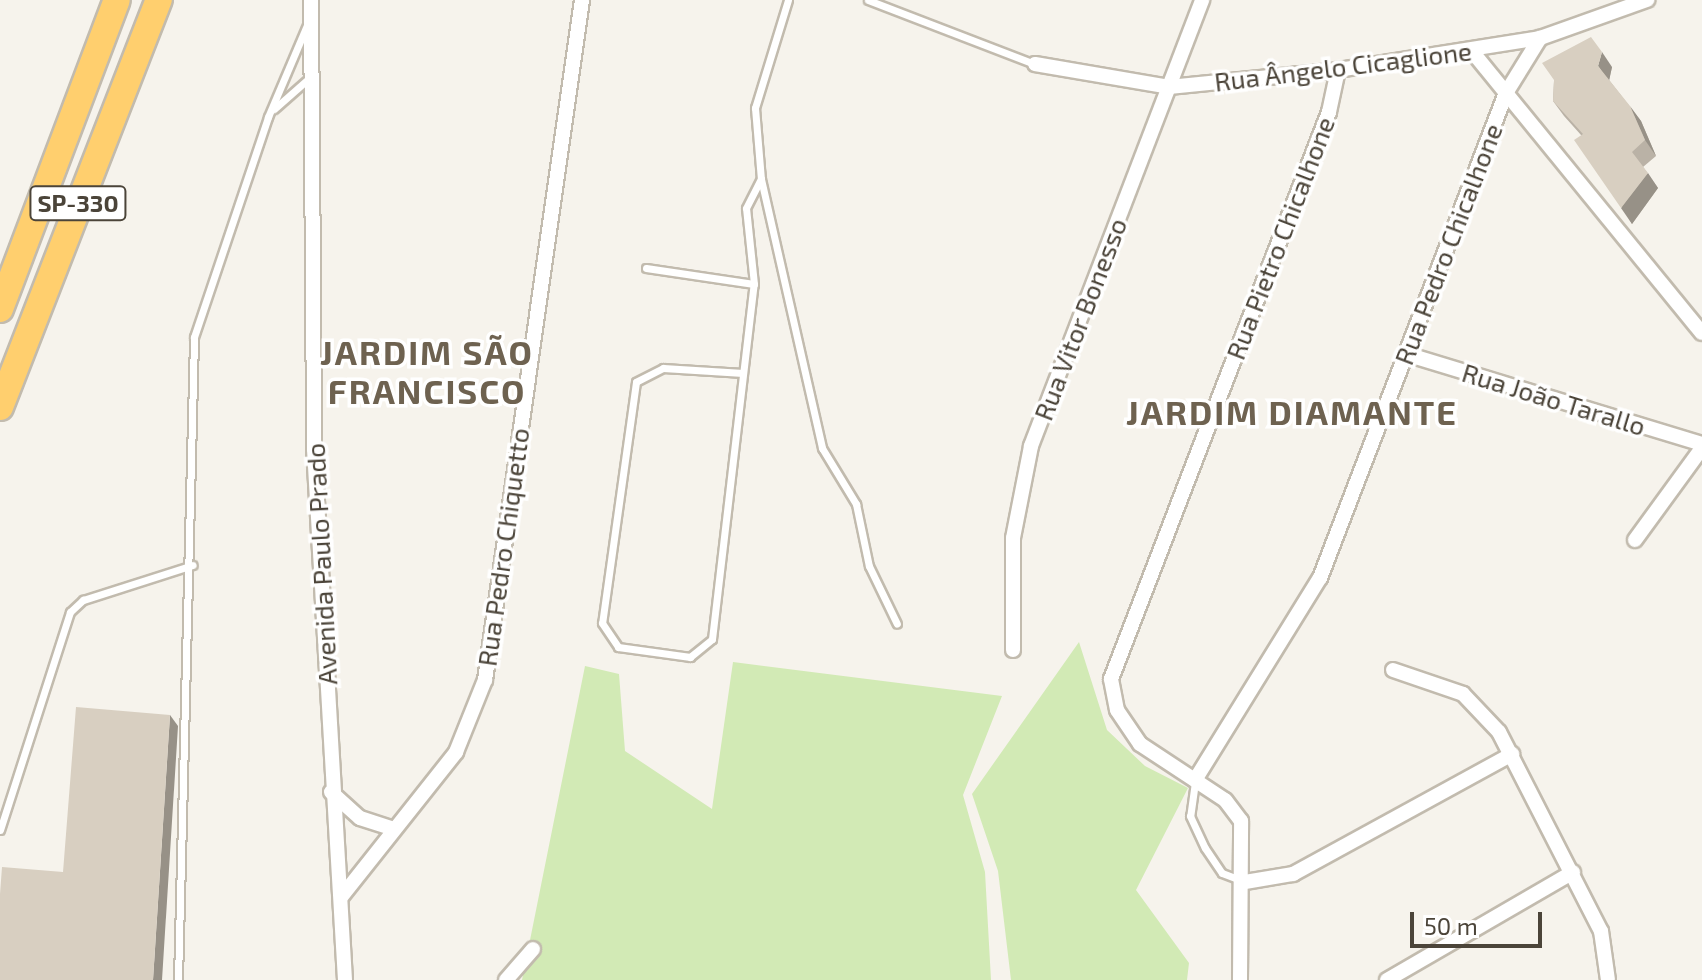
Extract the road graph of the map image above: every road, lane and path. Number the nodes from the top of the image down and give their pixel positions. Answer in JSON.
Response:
{"nodes":[{"id":1,"x":117,"y":0,"type":"edge"},
{"id":2,"x":159,"y":0,"type":"edge"},
{"id":3,"x":311,"y":0,"type":"edge"},
{"id":4,"x":582,"y":0,"type":"edge"},
{"id":5,"x":788,"y":0,"type":"edge"},
{"id":6,"x":868,"y":0,"type":"edge"},
{"id":7,"x":1202,"y":0,"type":"edge"},
{"id":8,"x":1647,"y":0,"type":"edge"},
{"id":9,"x":307,"y":25,"type":"junction"},
{"id":10,"x":1540,"y":38,"type":"junction"},
{"id":11,"x":1471,"y":50,"type":"junction"},
{"id":12,"x":1035,"y":64,"type":"joint"},
{"id":13,"x":1338,"y":70,"type":"junction"},
{"id":14,"x":307,"y":80,"type":"junction"},
{"id":15,"x":1169,"y":87,"type":"junction"},
{"id":16,"x":1506,"y":93,"type":"junction"},
{"id":17,"x":268,"y":117,"type":"junction"},
{"id":18,"x":761,"y":179,"type":"junction"},
{"id":19,"x":646,"y":268,"type":"dead end"},
{"id":20,"x":754,"y":284,"type":"junction"},
{"id":21,"x":0,"y":309,"type":"edge"},
{"id":22,"x":1702,"y":333,"type":"edge"},
{"id":23,"x":1406,"y":354,"type":"junction"},
{"id":24,"x":743,"y":373,"type":"junction"},
{"id":25,"x":0,"y":407,"type":"edge"},
{"id":26,"x":1702,"y":446,"type":"edge"},
{"id":27,"x":1635,"y":540,"type":"dead end"},
{"id":28,"x":193,"y":565,"type":"junction"},
{"id":29,"x":897,"y":624,"type":"dead end"},
{"id":30,"x":1013,"y":650,"type":"dead end"},
{"id":31,"x":1393,"y":670,"type":"dead end"},
{"id":32,"x":1512,"y":754,"type":"junction"},
{"id":33,"x":1195,"y":780,"type":"junction"},
{"id":34,"x":331,"y":792,"type":"junction"},
{"id":35,"x":391,"y":828,"type":"junction"},
{"id":36,"x":0,"y":830,"type":"edge"},
{"id":37,"x":335,"y":847,"type":"junction"},
{"id":38,"x":365,"y":865,"type":"junction"},
{"id":39,"x":1573,"y":872,"type":"junction"},
{"id":40,"x":1245,"y":882,"type":"junction"},
{"id":41,"x":342,"y":896,"type":"junction"},
{"id":42,"x":533,"y":949,"type":"dead end"},
{"id":43,"x":178,"y":980,"type":"edge"},
{"id":44,"x":345,"y":980,"type":"edge"},
{"id":45,"x":506,"y":980,"type":"edge"},
{"id":46,"x":1240,"y":980,"type":"edge"},
{"id":47,"x":1387,"y":980,"type":"edge"},
{"id":48,"x":1608,"y":980,"type":"edge"}],
"edges":[{"from":1,"to":21,"type":"highway","number":"SP-330"},
{"from":2,"to":25,"type":"highway","number":"SP-330"},
{"from":3,"to":9,"type":"street","name":"Avenida Paulo Prado"},
{"from":4,"to":35,"type":"street","name":"Rua Pedro Chiquetto"},
{"from":5,"to":18,"type":"lane"},
{"from":6,"to":12,"type":"lane"},
{"from":7,"to":15,"type":"street","name":"Rua Vitor Bonesso"},
{"from":8,"to":10,"type":"street","name":"Rua Ângelo Cicaglione"},
{"from":9,"to":14,"type":"street","name":"Avenida Paulo Prado"},
{"from":9,"to":17,"type":"lane"},
{"from":10,"to":11,"type":"street","name":"Rua Ângelo Cicaglione"},
{"from":10,"to":16,"type":"street","name":"Rua Pedro Chicalhone"},
{"from":11,"to":13,"type":"street","name":"Rua Ângelo Cicaglione"},
{"from":11,"to":16,"type":"street"},
{"from":12,"to":15,"type":"street","name":"Rua Ângelo Cicaglione"},
{"from":13,"to":15,"type":"street","name":"Rua Ângelo Cicaglione"},
{"from":13,"to":33,"type":"street","name":"Rua Pietro Chicalhone"},
{"from":14,"to":17,"type":"lane"},
{"from":14,"to":34,"type":"street","name":"Avenida Paulo Prado"},
{"from":15,"to":30,"type":"street","name":"Rua Vitor Bonesso"},
{"from":16,"to":22,"type":"street"},
{"from":16,"to":23,"type":"street","name":"Rua Pedro Chicalhone"},
{"from":17,"to":28,"type":"lane"},
{"from":18,"to":20,"type":"lane"},
{"from":18,"to":29,"type":"lane"},
{"from":19,"to":20,"type":"lane"},
{"from":20,"to":24,"type":"lane"},
{"from":23,"to":26,"type":"street","name":"Rua João Tarallo"},
{"from":23,"to":33,"type":"street","name":"Rua Pedro Chicalhone"},
{"from":24,"to":24,"type":"lane"},
{"from":26,"to":27,"type":"street"},
{"from":28,"to":36,"type":"lane"},
{"from":28,"to":43,"type":"lane"},
{"from":31,"to":32,"type":"street"},
{"from":32,"to":39,"type":"street"},
{"from":32,"to":40,"type":"street"},
{"from":33,"to":40,"type":"street","name":"Rua Pietro Chicalhone"},
{"from":33,"to":40,"type":"lane"},
{"from":34,"to":35,"type":"street"},
{"from":34,"to":37,"type":"street","name":"Avenida Paulo Prado"},
{"from":35,"to":38,"type":"street","name":"Rua Pedro Chiquetto"},
{"from":37,"to":38,"type":"street"},
{"from":37,"to":41,"type":"street","name":"Avenida Paulo Prado"},
{"from":38,"to":41,"type":"street","name":"Rua Pedro Chiquetto"},
{"from":39,"to":47,"type":"street"},
{"from":39,"to":48,"type":"street"},
{"from":40,"to":46,"type":"street","name":"Rua Pietro Chicalhone"},
{"from":41,"to":44,"type":"street","name":"Avenida Paulo Prado"},
{"from":42,"to":45,"type":"street"}]}
